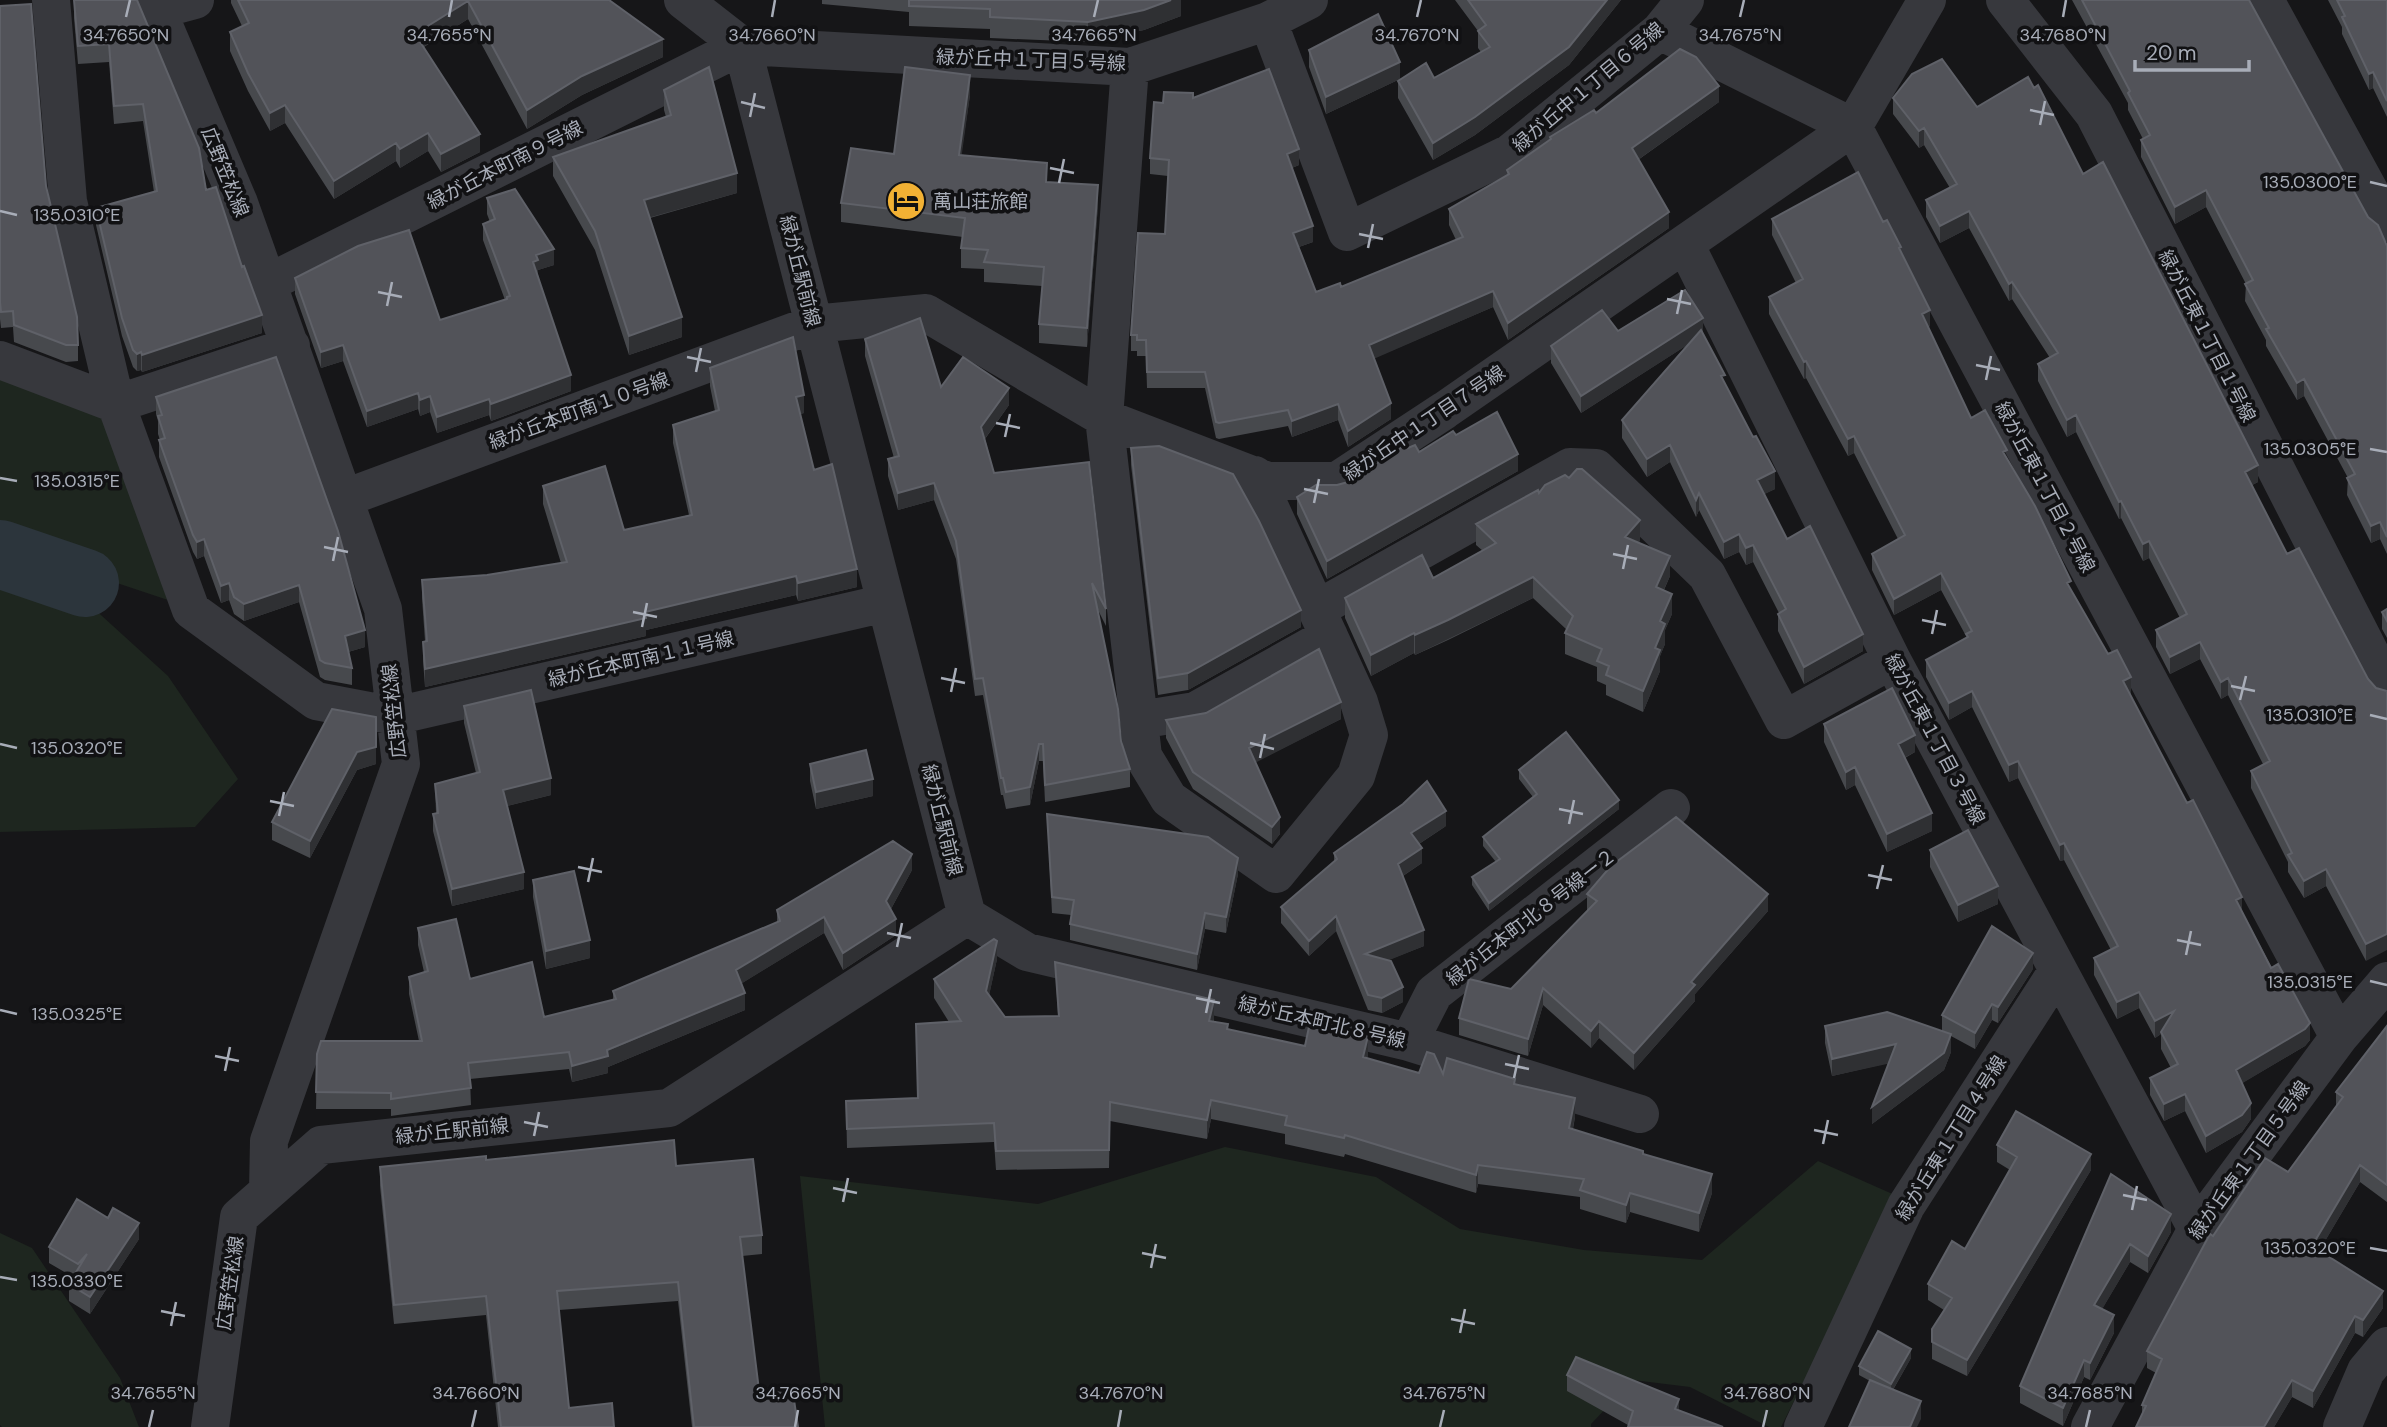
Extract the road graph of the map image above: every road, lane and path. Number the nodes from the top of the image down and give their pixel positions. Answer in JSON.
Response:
{"nodes":[{"id":1,"x":51,"y":0,"type":"edge"},
{"id":2,"x":195,"y":0,"type":"edge"},
{"id":3,"x":683,"y":0,"type":"edge"},
{"id":4,"x":1309,"y":0,"type":"edge"},
{"id":5,"x":1685,"y":0,"type":"edge"},
{"id":6,"x":1927,"y":0,"type":"edge"},
{"id":7,"x":2005,"y":0,"type":"edge"},
{"id":8,"x":2265,"y":0,"type":"edge"},
{"id":9,"x":155,"y":5,"type":"edge"},
{"id":10,"x":1268,"y":21,"type":"junction"},
{"id":11,"x":1660,"y":31,"type":"junction"},
{"id":12,"x":742,"y":46,"type":"junction"},
{"id":13,"x":1130,"y":67,"type":"junction"},
{"id":14,"x":1853,"y":127,"type":"junction"},
{"id":15,"x":2387,"y":223,"type":"edge"},
{"id":16,"x":1685,"y":244,"type":"junction"},
{"id":17,"x":268,"y":283,"type":"junction"},
{"id":18,"x":814,"y":324,"type":"junction"},
{"id":19,"x":291,"y":346,"type":"junction"},
{"id":20,"x":0,"y":360,"type":"edge"},
{"id":21,"x":116,"y":404,"type":"junction"},
{"id":22,"x":1104,"y":418,"type":"junction"},
{"id":23,"x":1255,"y":475,"type":"junction"},
{"id":24,"x":345,"y":498,"type":"junction"},
{"id":25,"x":886,"y":603,"type":"junction"},
{"id":26,"x":1323,"y":622,"type":"junction"},
{"id":27,"x":1892,"y":660,"type":"junction"},
{"id":28,"x":2387,"y":686,"type":"edge"},
{"id":29,"x":395,"y":716,"type":"junction"},
{"id":30,"x":1139,"y":720,"type":"junction"},
{"id":31,"x":1671,"y":808,"type":"dead end"},
{"id":32,"x":967,"y":916,"type":"junction"},
{"id":33,"x":2058,"y":970,"type":"junction"},
{"id":34,"x":2387,"y":981,"type":"edge"},
{"id":35,"x":2339,"y":1037,"type":"junction"},
{"id":36,"x":1409,"y":1042,"type":"junction"},
{"id":37,"x":1640,"y":1114,"type":"dead end"},
{"id":38,"x":268,"y":1191,"type":"junction"},
{"id":39,"x":2197,"y":1228,"type":"junction"},
{"id":40,"x":2387,"y":1346,"type":"edge"},
{"id":41,"x":210,"y":1427,"type":"edge"},
{"id":42,"x":1803,"y":1427,"type":"edge"},
{"id":43,"x":2091,"y":1427,"type":"edge"},
{"id":44,"x":2342,"y":1427,"type":"edge"}],
"edges":[{"from":1,"to":21,"type":"street"},
{"from":2,"to":9,"type":"street"},
{"from":3,"to":12,"type":"street"},
{"from":4,"to":10,"type":"street","name":"緑が丘中１丁目５号線"},
{"from":5,"to":11,"type":"street","name":"緑が丘中１丁目６号線"},
{"from":6,"to":14,"type":"street","name":"緑が丘中１丁目７号線"},
{"from":7,"to":28,"type":"street","name":"緑が丘東１丁目１号線"},
{"from":8,"to":15,"type":"street"},
{"from":9,"to":17,"type":"street","name":"広野笠松線"},
{"from":10,"to":11,"type":"street","name":"緑が丘中１丁目６号線"},
{"from":10,"to":13,"type":"street","name":"緑が丘中１丁目５号線"},
{"from":11,"to":14,"type":"street"},
{"from":12,"to":13,"type":"street","name":"緑が丘中１丁目５号線"},
{"from":12,"to":17,"type":"street","name":"緑が丘本町南９号線"},
{"from":12,"to":18,"type":"street","name":"緑が丘駅前線"},
{"from":13,"to":22,"type":"street"},
{"from":14,"to":16,"type":"street","name":"緑が丘中１丁目７号線"},
{"from":14,"to":35,"type":"street","name":"緑が丘東１丁目２号線"},
{"from":16,"to":23,"type":"street","name":"緑が丘中１丁目７号線"},
{"from":16,"to":27,"type":"street","name":"緑が丘東１丁目３号線"},
{"from":17,"to":19,"type":"street","name":"広野笠松線"},
{"from":18,"to":22,"type":"street","name":"緑が丘中１丁目７号線"},
{"from":18,"to":24,"type":"street","name":"緑が丘本町南１０号線"},
{"from":18,"to":25,"type":"street","name":"緑が丘駅前線"},
{"from":19,"to":21,"type":"street"},
{"from":19,"to":24,"type":"street","name":"広野笠松線"},
{"from":20,"to":21,"type":"street"},
{"from":21,"to":29,"type":"street"},
{"from":22,"to":23,"type":"street","name":"緑が丘中１丁目７号線"},
{"from":22,"to":30,"type":"street"},
{"from":23,"to":26,"type":"street"},
{"from":24,"to":29,"type":"street","name":"広野笠松線"},
{"from":25,"to":29,"type":"street","name":"緑が丘本町南１１号線"},
{"from":25,"to":32,"type":"street","name":"緑が丘駅前線"},
{"from":26,"to":27,"type":"street"},
{"from":26,"to":30,"type":"street"},
{"from":26,"to":30,"type":"street"},
{"from":27,"to":33,"type":"street","name":"緑が丘東１丁目３号線"},
{"from":29,"to":38,"type":"street","name":"広野笠松線"},
{"from":31,"to":36,"type":"street","name":"緑が丘本町北８号線ー２"},
{"from":32,"to":36,"type":"street","name":"緑が丘本町北８号線"},
{"from":32,"to":38,"type":"street","name":"緑が丘駅前線"},
{"from":33,"to":39,"type":"street","name":"緑が丘東１丁目３号線"},
{"from":33,"to":42,"type":"street","name":"緑が丘東１丁目４号線"},
{"from":34,"to":35,"type":"street","name":"緑が丘東１丁目５号線"},
{"from":35,"to":39,"type":"street","name":"緑が丘東１丁目５号線"},
{"from":36,"to":37,"type":"street","name":"緑が丘本町北８号線"},
{"from":38,"to":41,"type":"street","name":"広野笠松線"},
{"from":39,"to":43,"type":"street","name":"緑が丘東１丁目５号線"},
{"from":40,"to":44,"type":"street"}]}
